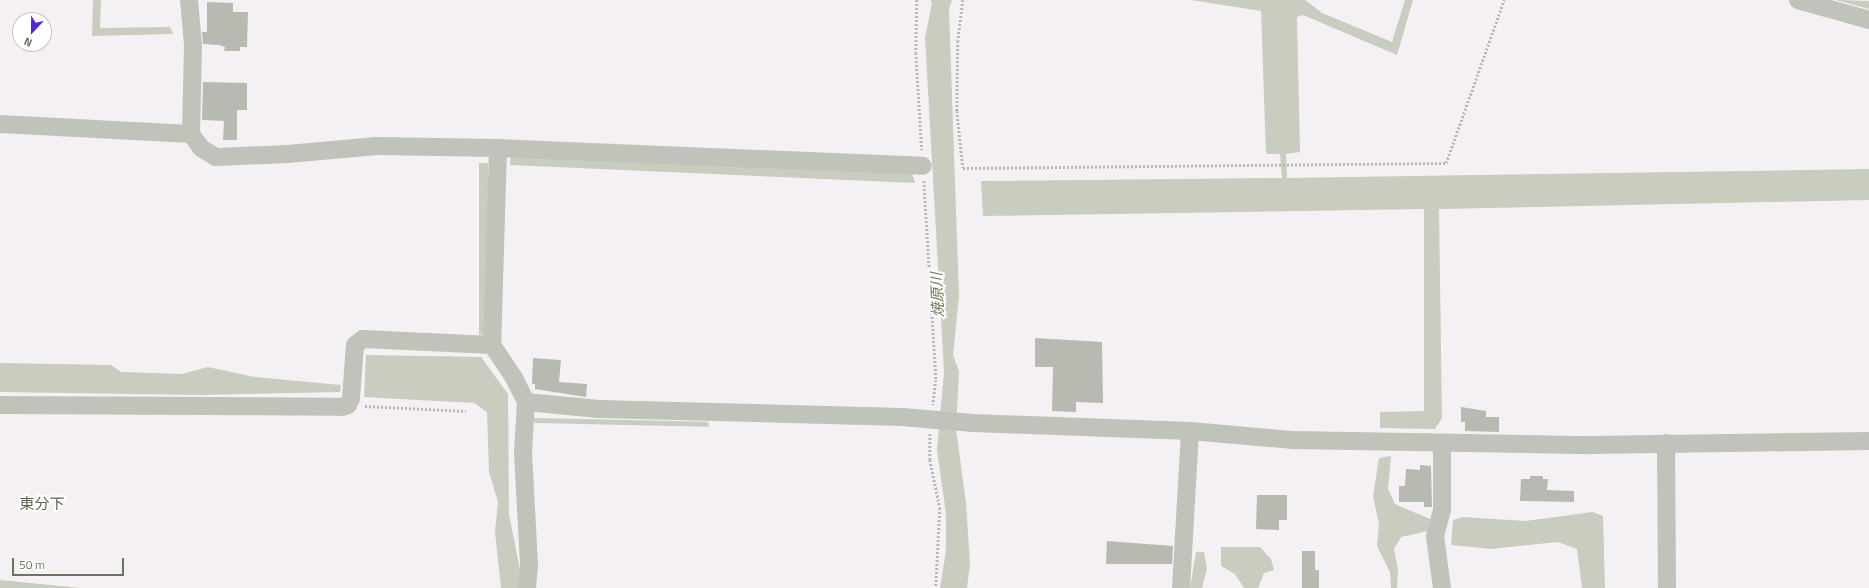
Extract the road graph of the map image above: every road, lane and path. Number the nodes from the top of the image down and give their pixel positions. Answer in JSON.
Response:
{"nodes":[{"id":1,"x":189,"y":0,"type":"edge"},
{"id":2,"x":917,"y":0,"type":"edge"},
{"id":3,"x":963,"y":0,"type":"edge"},
{"id":4,"x":1504,"y":0,"type":"edge"},
{"id":5,"x":1798,"y":0,"type":"edge"},
{"id":6,"x":1869,"y":20,"type":"edge"},
{"id":7,"x":0,"y":124,"type":"edge"},
{"id":8,"x":191,"y":134,"type":"junction"},
{"id":9,"x":498,"y":148,"type":"junction"},
{"id":10,"x":923,"y":166,"type":"junction"},
{"id":11,"x":492,"y":345,"type":"junction"},
{"id":12,"x":526,"y":402,"type":"junction"},
{"id":13,"x":348,"y":405,"type":"junction"},
{"id":14,"x":0,"y":406,"type":"edge"},
{"id":15,"x":466,"y":411,"type":"dead end"},
{"id":16,"x":931,"y":419,"type":"junction"},
{"id":17,"x":1190,"y":431,"type":"junction"},
{"id":18,"x":1869,"y":441,"type":"edge"},
{"id":19,"x":1442,"y":443,"type":"junction"},
{"id":20,"x":1666,"y":443,"type":"junction"},
{"id":21,"x":527,"y":588,"type":"edge"},
{"id":22,"x":936,"y":588,"type":"edge"},
{"id":23,"x":1181,"y":588,"type":"edge"},
{"id":24,"x":1442,"y":588,"type":"edge"},
{"id":25,"x":1667,"y":588,"type":"edge"}],
"edges":[{"from":1,"to":8,"type":"street"},
{"from":2,"to":10,"type":"path"},
{"from":3,"to":4,"type":"path"},
{"from":5,"to":6,"type":"street"},
{"from":7,"to":8,"type":"street"},
{"from":8,"to":9,"type":"street"},
{"from":9,"to":10,"type":"street"},
{"from":9,"to":11,"type":"street"},
{"from":10,"to":16,"type":"path"},
{"from":11,"to":12,"type":"street"},
{"from":11,"to":13,"type":"street"},
{"from":12,"to":16,"type":"street"},
{"from":12,"to":21,"type":"street"},
{"from":13,"to":14,"type":"street"},
{"from":13,"to":15,"type":"path"},
{"from":16,"to":17,"type":"street"},
{"from":16,"to":22,"type":"path"},
{"from":17,"to":19,"type":"street"},
{"from":17,"to":23,"type":"street"},
{"from":18,"to":20,"type":"street"},
{"from":19,"to":20,"type":"street"},
{"from":19,"to":24,"type":"street"},
{"from":20,"to":25,"type":"street"}]}
